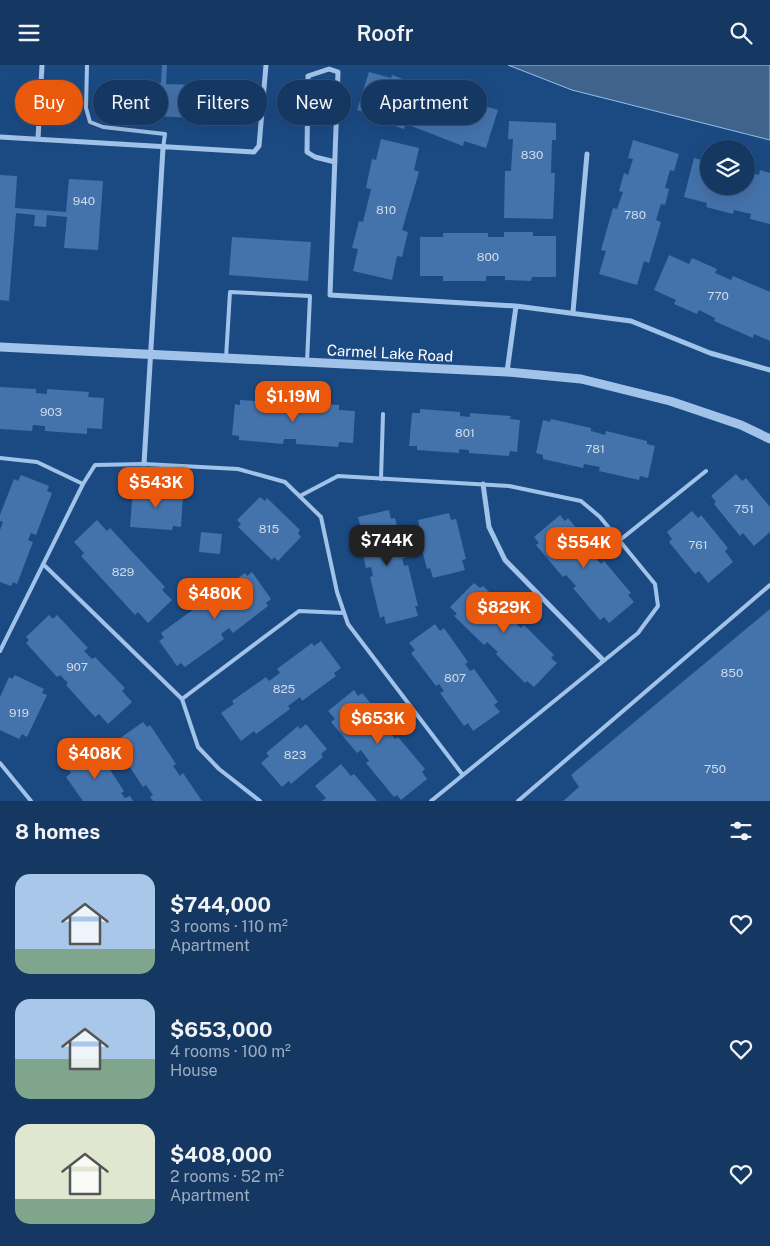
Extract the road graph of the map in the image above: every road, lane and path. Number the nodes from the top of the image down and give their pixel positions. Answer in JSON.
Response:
{"nodes":[{"id":1,"x":42,"y":65,"type":"edge"},
{"id":2,"x":87,"y":65,"type":"edge"},
{"id":3,"x":266,"y":65,"type":"edge"},
{"id":4,"x":0,"y":137,"type":"edge"},
{"id":5,"x":38,"y":139,"type":"junction"},
{"id":6,"x":164,"y":148,"type":"junction"},
{"id":7,"x":588,"y":154,"type":"dead end"},
{"id":8,"x":335,"y":162,"type":"junction"},
{"id":9,"x":516,"y":306,"type":"junction"},
{"id":10,"x":573,"y":312,"type":"junction"},
{"id":11,"x":0,"y":347,"type":"edge"},
{"id":12,"x":150,"y":354,"type":"junction"},
{"id":13,"x":226,"y":358,"type":"junction"},
{"id":14,"x":308,"y":362,"type":"junction"},
{"id":15,"x":770,"y":370,"type":"edge"},
{"id":16,"x":507,"y":372,"type":"junction"},
{"id":17,"x":383,"y":414,"type":"dead end"},
{"id":18,"x":770,"y":439,"type":"edge"},
{"id":19,"x":0,"y":458,"type":"edge"},
{"id":20,"x":144,"y":464,"type":"junction"},
{"id":21,"x":706,"y":471,"type":"dead end"},
{"id":22,"x":381,"y":479,"type":"junction"},
{"id":23,"x":83,"y":484,"type":"junction"},
{"id":24,"x":483,"y":484,"type":"junction"},
{"id":25,"x":300,"y":496,"type":"junction"},
{"id":26,"x":620,"y":540,"type":"junction"},
{"id":27,"x":43,"y":564,"type":"junction"},
{"id":28,"x":770,"y":585,"type":"edge"},
{"id":29,"x":344,"y":613,"type":"junction"},
{"id":30,"x":0,"y":651,"type":"edge"},
{"id":31,"x":603,"y":660,"type":"junction"},
{"id":32,"x":182,"y":699,"type":"junction"},
{"id":33,"x":0,"y":763,"type":"edge"},
{"id":34,"x":462,"y":774,"type":"junction"},
{"id":35,"x":31,"y":801,"type":"edge"},
{"id":36,"x":260,"y":801,"type":"edge"},
{"id":37,"x":431,"y":801,"type":"edge"},
{"id":38,"x":518,"y":801,"type":"edge"}],
"edges":[{"from":1,"to":5,"type":"street"},
{"from":2,"to":6,"type":"lane"},
{"from":3,"to":6,"type":"street"},
{"from":4,"to":5,"type":"street"},
{"from":5,"to":6,"type":"street"},
{"from":6,"to":12,"type":"street"},
{"from":7,"to":10,"type":"street"},
{"from":8,"to":8,"type":"street"},
{"from":8,"to":9,"type":"street"},
{"from":9,"to":10,"type":"street"},
{"from":9,"to":16,"type":"street"},
{"from":10,"to":15,"type":"street"},
{"from":11,"to":12,"type":"street","name":"Carmel Lake Road"},
{"from":12,"to":13,"type":"street","name":"Carmel Lake Road"},
{"from":12,"to":20,"type":"street"},
{"from":13,"to":14,"type":"street","name":"Carmel Lake Road"},
{"from":13,"to":14,"type":"lane"},
{"from":14,"to":16,"type":"street","name":"Carmel Lake Road"},
{"from":16,"to":18,"type":"street","name":"Carmel Lake Road"},
{"from":17,"to":22,"type":"lane"},
{"from":19,"to":23,"type":"lane"},
{"from":20,"to":23,"type":"lane"},
{"from":20,"to":25,"type":"lane"},
{"from":21,"to":26,"type":"lane"},
{"from":22,"to":24,"type":"lane"},
{"from":22,"to":25,"type":"lane"},
{"from":23,"to":27,"type":"lane"},
{"from":24,"to":26,"type":"lane"},
{"from":24,"to":31,"type":"street"},
{"from":25,"to":29,"type":"lane"},
{"from":26,"to":31,"type":"lane"},
{"from":27,"to":30,"type":"lane"},
{"from":27,"to":32,"type":"lane"},
{"from":28,"to":38,"type":"lane"},
{"from":29,"to":32,"type":"lane"},
{"from":29,"to":34,"type":"lane"},
{"from":31,"to":34,"type":"lane"},
{"from":32,"to":36,"type":"lane"},
{"from":33,"to":35,"type":"lane"},
{"from":34,"to":37,"type":"lane"}]}
